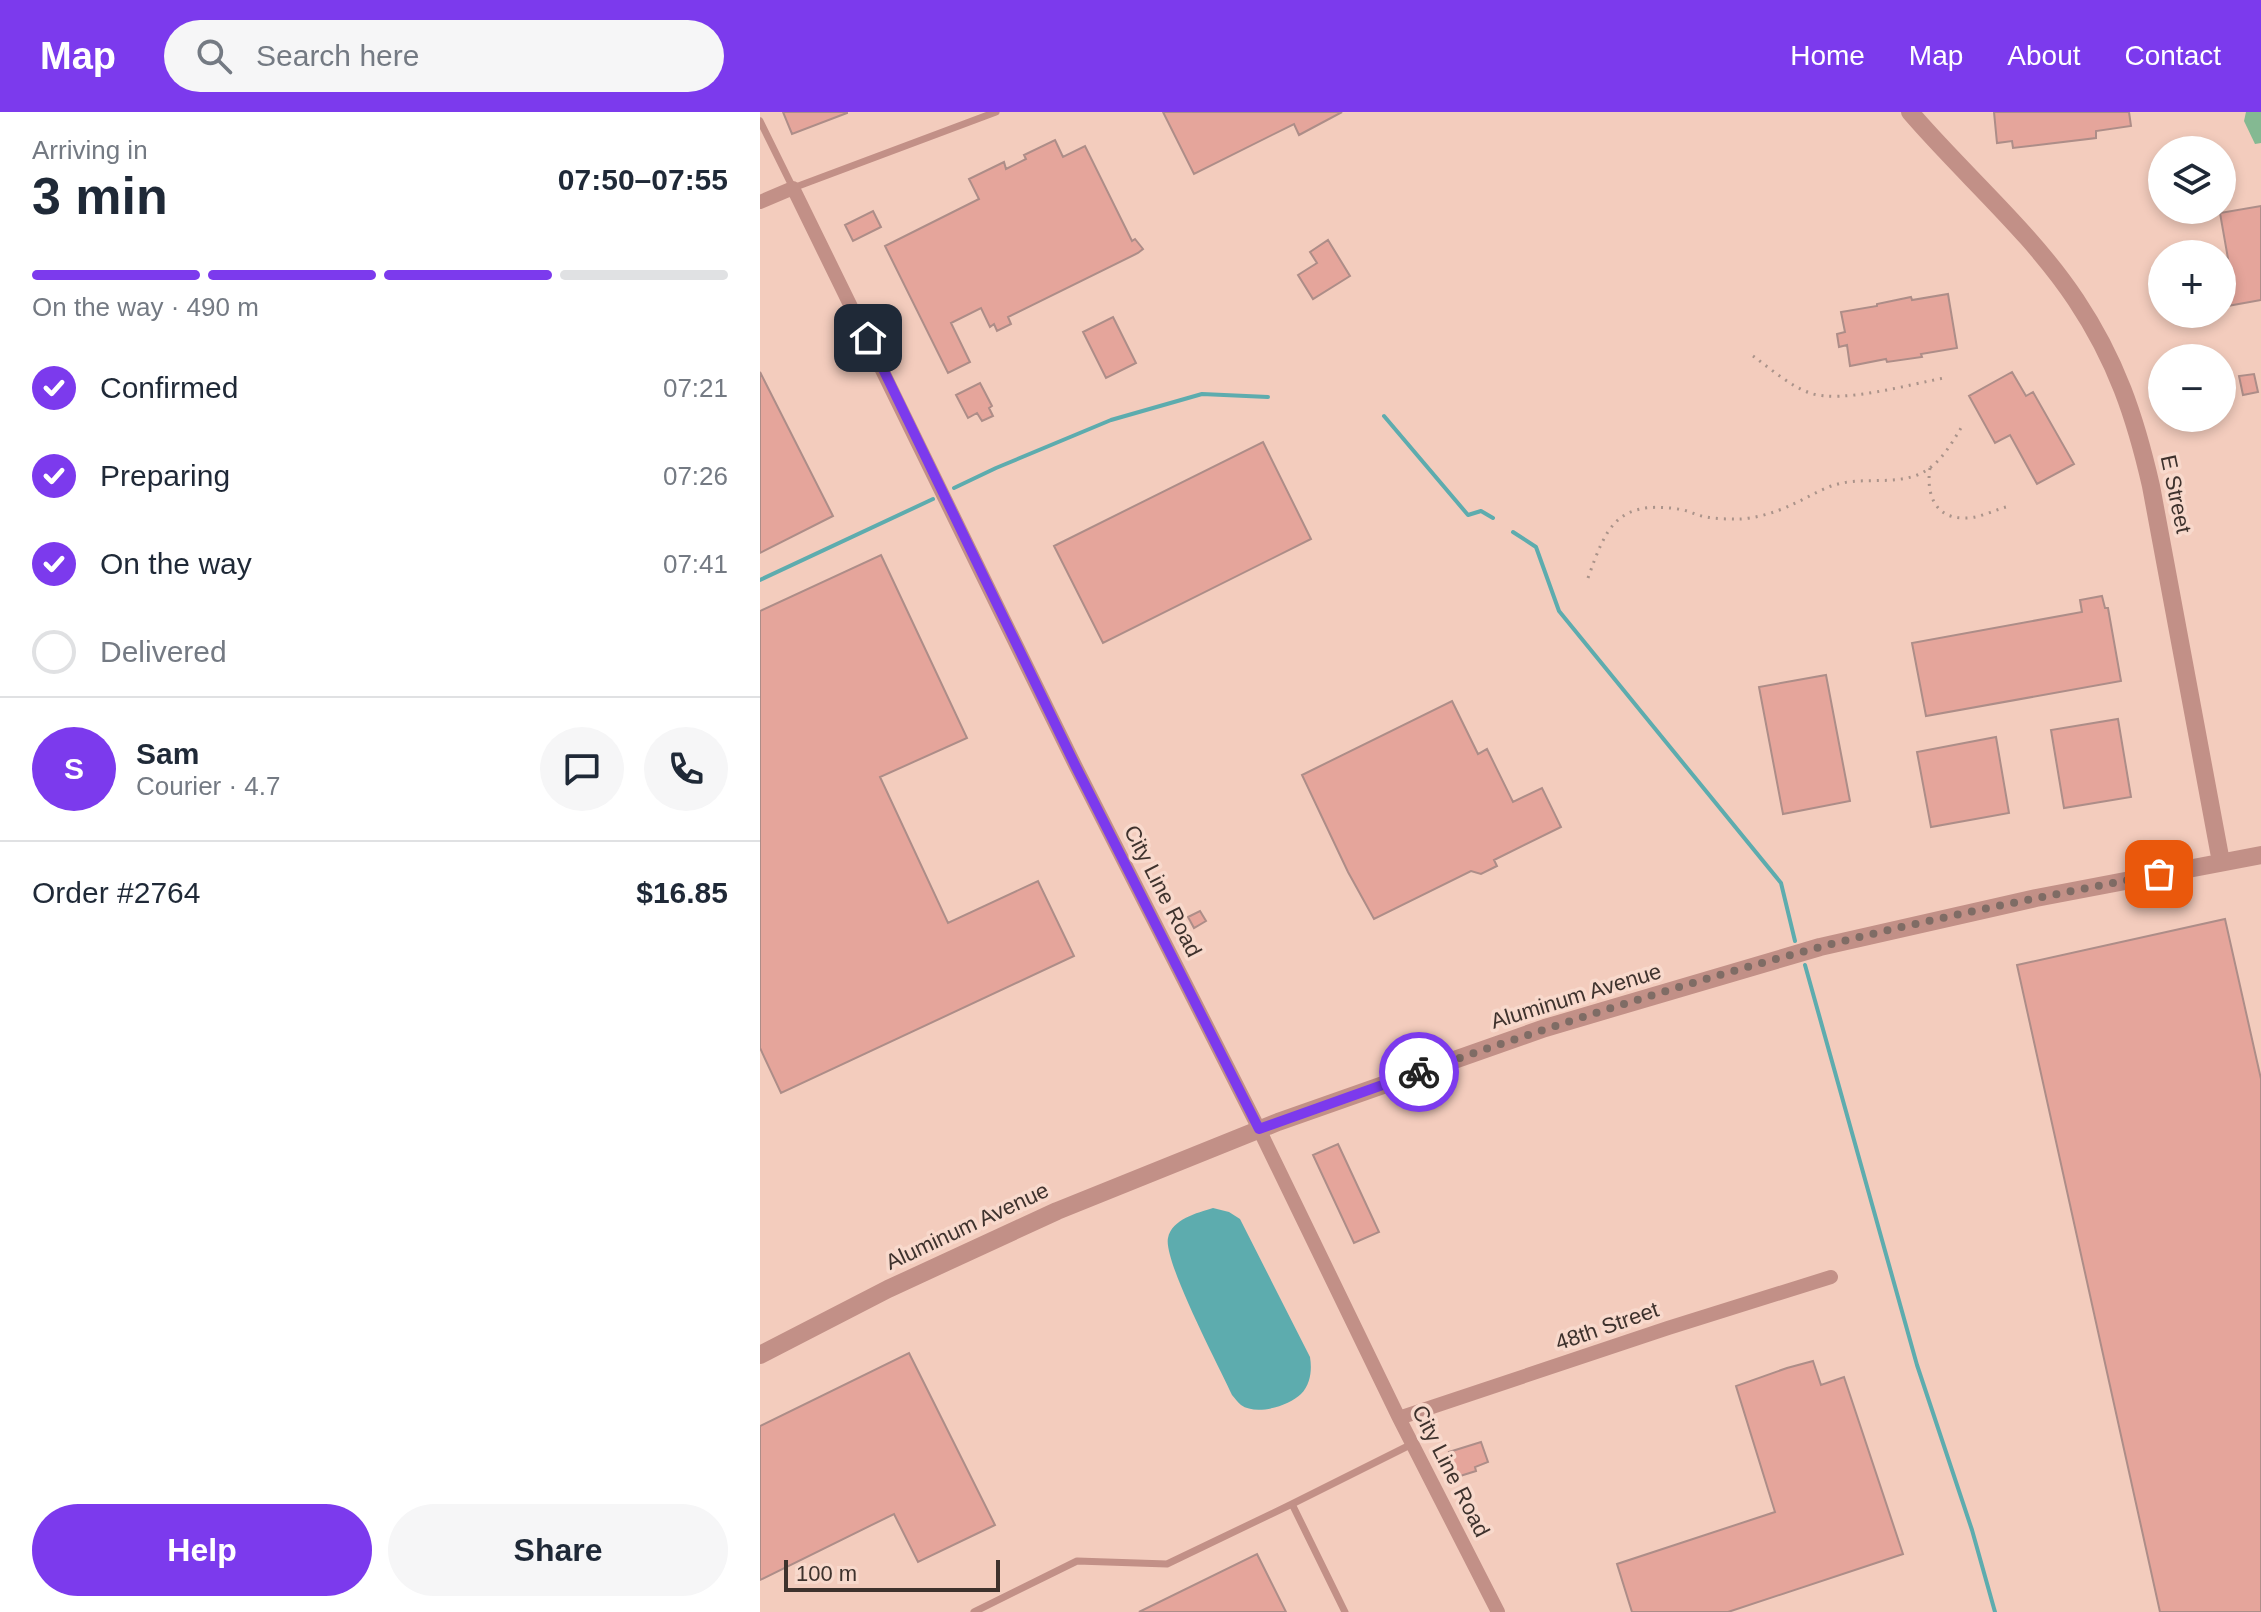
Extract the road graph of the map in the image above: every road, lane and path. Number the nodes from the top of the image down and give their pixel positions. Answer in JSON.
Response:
{"nodes":[{"id":1,"x":996,"y":112,"type":"edge"},
{"id":2,"x":1910,"y":112,"type":"edge"},
{"id":3,"x":760,"y":121,"type":"edge"},
{"id":4,"x":793,"y":188,"type":"junction"},
{"id":5,"x":760,"y":202,"type":"edge"},
{"id":6,"x":1753,"y":356,"type":"dead end"},
{"id":7,"x":1944,"y":378,"type":"dead end"},
{"id":8,"x":1961,"y":428,"type":"dead end"},
{"id":9,"x":1930,"y":468,"type":"junction"},
{"id":10,"x":2006,"y":507,"type":"dead end"},
{"id":11,"x":1588,"y":578,"type":"dead end"},
{"id":12,"x":2261,"y":855,"type":"edge"},
{"id":13,"x":2221,"y":862,"type":"junction"},
{"id":14,"x":1259,"y":1129,"type":"junction"},
{"id":15,"x":1831,"y":1277,"type":"dead end"},
{"id":16,"x":760,"y":1355,"type":"edge"},
{"id":17,"x":1399,"y":1418,"type":"junction"},
{"id":18,"x":1412,"y":1444,"type":"junction"},
{"id":19,"x":1292,"y":1504,"type":"junction"},
{"id":20,"x":974,"y":1612,"type":"edge"},
{"id":21,"x":1345,"y":1612,"type":"edge"},
{"id":22,"x":1498,"y":1612,"type":"edge"}],
"edges":[{"from":1,"to":4,"type":"lane"},
{"from":2,"to":13,"type":"street","name":"E Street"},
{"from":3,"to":4,"type":"lane"},
{"from":4,"to":5,"type":"street"},
{"from":4,"to":14,"type":"street","name":"City Line Road"},
{"from":6,"to":7,"type":"path"},
{"from":8,"to":9,"type":"path"},
{"from":9,"to":10,"type":"path"},
{"from":9,"to":11,"type":"path"},
{"from":12,"to":13,"type":"street","name":"Aluminum Avenue"},
{"from":13,"to":14,"type":"street","name":"Aluminum Avenue"},
{"from":14,"to":16,"type":"street","name":"Aluminum Avenue"},
{"from":14,"to":17,"type":"street","name":"City Line Road"},
{"from":15,"to":17,"type":"street","name":"48th Street"},
{"from":17,"to":18,"type":"street","name":"City Line Road"},
{"from":18,"to":19,"type":"lane"},
{"from":18,"to":22,"type":"street","name":"City Line Road"},
{"from":19,"to":20,"type":"lane"},
{"from":19,"to":21,"type":"lane"}]}
